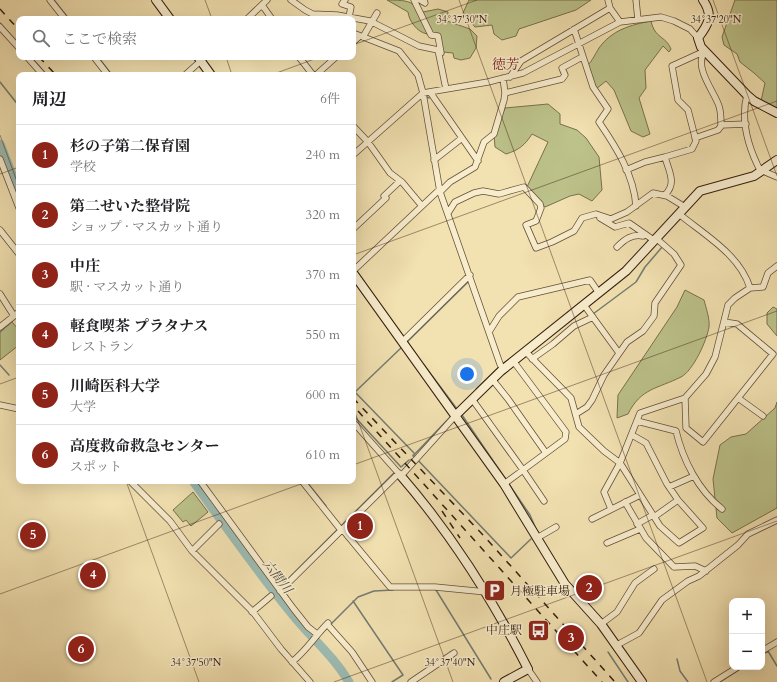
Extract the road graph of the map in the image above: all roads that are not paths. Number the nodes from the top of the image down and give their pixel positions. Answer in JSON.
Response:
{"nodes":[{"id":1,"x":50,"y":0,"type":"edge"},
{"id":2,"x":156,"y":0,"type":"edge"},
{"id":3,"x":267,"y":0,"type":"edge"},
{"id":4,"x":291,"y":0,"type":"edge"},
{"id":5,"x":345,"y":0,"type":"edge"},
{"id":6,"x":414,"y":0,"type":"edge"},
{"id":7,"x":420,"y":0,"type":"edge"},
{"id":8,"x":424,"y":0,"type":"edge"},
{"id":9,"x":608,"y":0,"type":"edge"},
{"id":10,"x":636,"y":0,"type":"edge"},
{"id":11,"x":702,"y":0,"type":"edge"},
{"id":12,"x":262,"y":5,"type":"junction"},
{"id":13,"x":610,"y":8,"type":"junction"},
{"id":14,"x":377,"y":13,"type":"dead end"},
{"id":15,"x":312,"y":14,"type":"junction"},
{"id":16,"x":63,"y":16,"type":"edge"},
{"id":17,"x":168,"y":16,"type":"edge"},
{"id":18,"x":250,"y":16,"type":"edge"},
{"id":19,"x":270,"y":16,"type":"edge"},
{"id":20,"x":316,"y":16,"type":"edge"},
{"id":21,"x":337,"y":16,"type":"edge"},
{"id":22,"x":349,"y":16,"type":"edge"},
{"id":23,"x":356,"y":19,"type":"edge"},
{"id":24,"x":638,"y":20,"type":"junction"},
{"id":25,"x":372,"y":22,"type":"junction"},
{"id":26,"x":620,"y":22,"type":"junction"},
{"id":27,"x":0,"y":27,"type":"edge"},
{"id":28,"x":574,"y":30,"type":"junction"},
{"id":29,"x":356,"y":34,"type":"edge"},
{"id":30,"x":361,"y":36,"type":"junction"},
{"id":31,"x":698,"y":38,"type":"junction"},
{"id":32,"x":356,"y":40,"type":"edge"},
{"id":33,"x":580,"y":43,"type":"junction"},
{"id":34,"x":16,"y":45,"type":"edge"},
{"id":35,"x":705,"y":51,"type":"junction"},
{"id":36,"x":582,"y":57,"type":"junction"},
{"id":37,"x":30,"y":60,"type":"edge"},
{"id":38,"x":96,"y":60,"type":"edge"},
{"id":39,"x":200,"y":60,"type":"edge"},
{"id":40,"x":203,"y":60,"type":"edge"},
{"id":41,"x":302,"y":60,"type":"edge"},
{"id":42,"x":332,"y":60,"type":"edge"},
{"id":43,"x":40,"y":72,"type":"edge"},
{"id":44,"x":106,"y":72,"type":"edge"},
{"id":45,"x":188,"y":72,"type":"edge"},
{"id":46,"x":209,"y":72,"type":"edge"},
{"id":47,"x":312,"y":72,"type":"edge"},
{"id":48,"x":318,"y":72,"type":"edge"},
{"id":49,"x":510,"y":77,"type":"junction"},
{"id":50,"x":503,"y":78,"type":"junction"},
{"id":51,"x":447,"y":88,"type":"junction"},
{"id":52,"x":430,"y":92,"type":"junction"},
{"id":53,"x":423,"y":93,"type":"junction"},
{"id":54,"x":506,"y":93,"type":"junction"},
{"id":55,"x":747,"y":95,"type":"junction"},
{"id":56,"x":777,"y":114,"type":"edge"},
{"id":57,"x":746,"y":124,"type":"junction"},
{"id":58,"x":722,"y":125,"type":"junction"},
{"id":59,"x":356,"y":129,"type":"edge"},
{"id":60,"x":462,"y":138,"type":"junction"},
{"id":61,"x":696,"y":138,"type":"junction"},
{"id":62,"x":368,"y":142,"type":"junction"},
{"id":63,"x":356,"y":152,"type":"edge"},
{"id":64,"x":665,"y":157,"type":"junction"},
{"id":65,"x":0,"y":159,"type":"edge"},
{"id":66,"x":434,"y":160,"type":"junction"},
{"id":67,"x":777,"y":160,"type":"edge"},
{"id":68,"x":478,"y":161,"type":"junction"},
{"id":69,"x":626,"y":170,"type":"junction"},
{"id":70,"x":762,"y":171,"type":"junction"},
{"id":71,"x":777,"y":177,"type":"edge"},
{"id":72,"x":400,"y":181,"type":"junction"},
{"id":73,"x":440,"y":191,"type":"junction"},
{"id":74,"x":665,"y":195,"type":"junction"},
{"id":75,"x":16,"y":200,"type":"edge"},
{"id":76,"x":422,"y":206,"type":"junction"},
{"id":77,"x":636,"y":206,"type":"junction"},
{"id":78,"x":685,"y":207,"type":"junction"},
{"id":79,"x":448,"y":213,"type":"junction"},
{"id":80,"x":596,"y":214,"type":"junction"},
{"id":81,"x":679,"y":214,"type":"junction"},
{"id":82,"x":356,"y":225,"type":"edge"},
{"id":83,"x":0,"y":230,"type":"edge"},
{"id":84,"x":653,"y":239,"type":"junction"},
{"id":85,"x":617,"y":247,"type":"dead end"},
{"id":86,"x":16,"y":250,"type":"edge"},
{"id":87,"x":777,"y":266,"type":"edge"},
{"id":88,"x":356,"y":268,"type":"edge"},
{"id":89,"x":356,"y":273,"type":"edge"},
{"id":90,"x":470,"y":275,"type":"junction"},
{"id":91,"x":750,"y":288,"type":"junction"},
{"id":92,"x":599,"y":293,"type":"junction"},
{"id":93,"x":0,"y":294,"type":"edge"},
{"id":94,"x":584,"y":305,"type":"junction"},
{"id":95,"x":14,"y":316,"type":"joint"},
{"id":96,"x":592,"y":316,"type":"junction"},
{"id":97,"x":724,"y":322,"type":"junction"},
{"id":98,"x":0,"y":328,"type":"edge"},
{"id":99,"x":489,"y":332,"type":"junction"},
{"id":100,"x":404,"y":342,"type":"junction"},
{"id":101,"x":619,"y":353,"type":"junction"},
{"id":102,"x":529,"y":356,"type":"junction"},
{"id":103,"x":514,"y":362,"type":"junction"},
{"id":104,"x":501,"y":367,"type":"junction"},
{"id":105,"x":492,"y":380,"type":"junction"},
{"id":106,"x":685,"y":398,"type":"junction"},
{"id":107,"x":738,"y":398,"type":"junction"},
{"id":108,"x":472,"y":399,"type":"junction"},
{"id":109,"x":0,"y":405,"type":"edge"},
{"id":110,"x":16,"y":408,"type":"edge"},
{"id":111,"x":456,"y":412,"type":"junction"},
{"id":112,"x":576,"y":414,"type":"junction"},
{"id":113,"x":763,"y":416,"type":"dead end"},
{"id":114,"x":637,"y":421,"type":"junction"},
{"id":115,"x":356,"y":425,"type":"edge"},
{"id":116,"x":632,"y":435,"type":"junction"},
{"id":117,"x":546,"y":453,"type":"junction"},
{"id":118,"x":620,"y":463,"type":"junction"},
{"id":119,"x":523,"y":470,"type":"junction"},
{"id":120,"x":398,"y":473,"type":"junction"},
{"id":121,"x":694,"y":476,"type":"junction"},
{"id":122,"x":506,"y":482,"type":"junction"},
{"id":123,"x":137,"y":484,"type":"edge"},
{"id":124,"x":202,"y":484,"type":"edge"},
{"id":125,"x":304,"y":484,"type":"edge"},
{"id":126,"x":669,"y":487,"type":"junction"},
{"id":127,"x":640,"y":495,"type":"junction"},
{"id":128,"x":678,"y":500,"type":"junction"},
{"id":129,"x":544,"y":501,"type":"dead end"},
{"id":130,"x":625,"y":502,"type":"junction"},
{"id":131,"x":611,"y":509,"type":"junction"},
{"id":132,"x":722,"y":509,"type":"dead end"},
{"id":133,"x":654,"y":516,"type":"junction"},
{"id":134,"x":592,"y":519,"type":"dead end"},
{"id":135,"x":777,"y":520,"type":"edge"},
{"id":136,"x":219,"y":524,"type":"dead end"},
{"id":137,"x":556,"y":527,"type":"dead end"},
{"id":138,"x":639,"y":527,"type":"junction"},
{"id":139,"x":341,"y":529,"type":"junction"},
{"id":140,"x":537,"y":538,"type":"junction"},
{"id":141,"x":608,"y":543,"type":"dead end"},
{"id":142,"x":192,"y":551,"type":"junction"},
{"id":143,"x":654,"y":569,"type":"dead end"},
{"id":144,"x":706,"y":571,"type":"junction"},
{"id":145,"x":279,"y":589,"type":"junction"},
{"id":146,"x":486,"y":592,"type":"junction"},
{"id":147,"x":271,"y":596,"type":"dead end"},
{"id":148,"x":252,"y":612,"type":"junction"},
{"id":149,"x":601,"y":624,"type":"junction"},
{"id":150,"x":317,"y":634,"type":"junction"},
{"id":151,"x":777,"y":642,"type":"edge"},
{"id":152,"x":617,"y":645,"type":"junction"},
{"id":153,"x":765,"y":649,"type":"edge"},
{"id":154,"x":454,"y":653,"type":"dead end"},
{"id":155,"x":292,"y":662,"type":"junction"},
{"id":156,"x":528,"y":669,"type":"junction"},
{"id":157,"x":733,"y":670,"type":"edge"},
{"id":158,"x":310,"y":682,"type":"edge"},
{"id":159,"x":372,"y":682,"type":"edge"},
{"id":160,"x":411,"y":682,"type":"edge"},
{"id":161,"x":504,"y":682,"type":"edge"},
{"id":162,"x":537,"y":682,"type":"edge"},
{"id":163,"x":642,"y":682,"type":"edge"},
{"id":164,"x":714,"y":682,"type":"edge"}],
"edges":[{"from":1,"to":16,"type":"street"},
{"from":2,"to":17,"type":"street"},
{"from":3,"to":12,"type":"street"},
{"from":4,"to":15,"type":"street"},
{"from":5,"to":22,"type":"street"},
{"from":6,"to":51,"type":"street"},
{"from":7,"to":8,"type":"street"},
{"from":9,"to":13,"type":"street"},
{"from":10,"to":24,"type":"street"},
{"from":11,"to":31,"type":"street"},
{"from":12,"to":18,"type":"street"},
{"from":12,"to":19,"type":"street"},
{"from":13,"to":26,"type":"street"},
{"from":13,"to":28,"type":"street"},
{"from":14,"to":25,"type":"street"},
{"from":15,"to":20,"type":"street"},
{"from":15,"to":21,"type":"street"},
{"from":23,"to":25,"type":"street"},
{"from":24,"to":26,"type":"street"},
{"from":24,"to":31,"type":"street"},
{"from":25,"to":30,"type":"street"},
{"from":25,"to":51,"type":"street"},
{"from":26,"to":33,"type":"street"},
{"from":27,"to":34,"type":"street"},
{"from":28,"to":33,"type":"street"},
{"from":28,"to":49,"type":"street"},
{"from":29,"to":30,"type":"street"},
{"from":30,"to":32,"type":"street"},
{"from":30,"to":53,"type":"street"},
{"from":31,"to":35,"type":"street"},
{"from":33,"to":36,"type":"street"},
{"from":33,"to":49,"type":"street"},
{"from":35,"to":55,"type":"street"},
{"from":35,"to":58,"type":"street"},
{"from":35,"to":61,"type":"street"},
{"from":36,"to":54,"type":"street"},
{"from":36,"to":69,"type":"street"},
{"from":37,"to":43,"type":"street"},
{"from":38,"to":44,"type":"street"},
{"from":39,"to":45,"type":"street"},
{"from":40,"to":46,"type":"street"},
{"from":41,"to":47,"type":"street"},
{"from":42,"to":48,"type":"street"},
{"from":49,"to":50,"type":"street"},
{"from":50,"to":51,"type":"street"},
{"from":50,"to":54,"type":"street"},
{"from":51,"to":52,"type":"street"},
{"from":52,"to":53,"type":"street"},
{"from":52,"to":60,"type":"street"},
{"from":53,"to":62,"type":"street"},
{"from":53,"to":66,"type":"street"},
{"from":54,"to":68,"type":"street"},
{"from":55,"to":56,"type":"street"},
{"from":55,"to":57,"type":"street"},
{"from":57,"to":58,"type":"street"},
{"from":57,"to":70,"type":"street"},
{"from":58,"to":61,"type":"street"},
{"from":59,"to":62,"type":"street"},
{"from":60,"to":66,"type":"street"},
{"from":60,"to":68,"type":"street"},
{"from":61,"to":64,"type":"street"},
{"from":62,"to":63,"type":"street"},
{"from":62,"to":72,"type":"street"},
{"from":64,"to":69,"type":"street"},
{"from":64,"to":74,"type":"street"},
{"from":65,"to":75,"type":"street"},
{"from":66,"to":73,"type":"street"},
{"from":67,"to":70,"type":"street"},
{"from":68,"to":73,"type":"street"},
{"from":69,"to":77,"type":"street"},
{"from":70,"to":71,"type":"street"},
{"from":70,"to":78,"type":"street"},
{"from":72,"to":76,"type":"street"},
{"from":72,"to":82,"type":"street"},
{"from":73,"to":76,"type":"street"},
{"from":73,"to":79,"type":"street"},
{"from":74,"to":77,"type":"street"},
{"from":74,"to":78,"type":"street"},
{"from":76,"to":88,"type":"street"},
{"from":77,"to":80,"type":"street"},
{"from":78,"to":81,"type":"street"},
{"from":79,"to":80,"type":"street"},
{"from":79,"to":90,"type":"street"},
{"from":80,"to":84,"type":"street"},
{"from":81,"to":84,"type":"street"},
{"from":81,"to":91,"type":"street"},
{"from":83,"to":86,"type":"street"},
{"from":84,"to":85,"type":"street"},
{"from":84,"to":92,"type":"street"},
{"from":84,"to":101,"type":"street"},
{"from":87,"to":91,"type":"street"},
{"from":89,"to":100,"type":"street"},
{"from":90,"to":99,"type":"street"},
{"from":90,"to":100,"type":"street"},
{"from":91,"to":97,"type":"street"},
{"from":92,"to":94,"type":"street"},
{"from":92,"to":99,"type":"street"},
{"from":93,"to":95,"type":"street"},
{"from":94,"to":96,"type":"street"},
{"from":94,"to":102,"type":"street"},
{"from":95,"to":98,"type":"street"},
{"from":96,"to":101,"type":"street"},
{"from":96,"to":102,"type":"street"},
{"from":97,"to":106,"type":"street"},
{"from":97,"to":107,"type":"street"},
{"from":99,"to":104,"type":"street"},
{"from":100,"to":111,"type":"street"},
{"from":101,"to":112,"type":"street"},
{"from":102,"to":103,"type":"street"},
{"from":102,"to":112,"type":"street"},
{"from":103,"to":104,"type":"street"},
{"from":103,"to":117,"type":"street"},
{"from":104,"to":105,"type":"street"},
{"from":105,"to":108,"type":"street"},
{"from":105,"to":117,"type":"street"},
{"from":106,"to":107,"type":"street"},
{"from":106,"to":114,"type":"street"},
{"from":107,"to":113,"type":"street"},
{"from":108,"to":111,"type":"street"},
{"from":108,"to":119,"type":"street"},
{"from":109,"to":110,"type":"street"},
{"from":111,"to":120,"type":"street"},
{"from":111,"to":122,"type":"street"},
{"from":112,"to":118,"type":"street"},
{"from":114,"to":116,"type":"street"},
{"from":114,"to":121,"type":"street"},
{"from":115,"to":120,"type":"street"},
{"from":116,"to":118,"type":"street"},
{"from":116,"to":126,"type":"street"},
{"from":117,"to":119,"type":"street"},
{"from":118,"to":127,"type":"street"},
{"from":118,"to":131,"type":"street"},
{"from":119,"to":122,"type":"street"},
{"from":119,"to":129,"type":"street"},
{"from":120,"to":139,"type":"street"},
{"from":120,"to":146,"type":"street"},
{"from":121,"to":126,"type":"street"},
{"from":121,"to":132,"type":"street"},
{"from":122,"to":140,"type":"street"},
{"from":123,"to":142,"type":"street"},
{"from":124,"to":145,"type":"street"},
{"from":125,"to":139,"type":"street"},
{"from":126,"to":128,"type":"street"},
{"from":127,"to":130,"type":"street"},
{"from":127,"to":133,"type":"street"},
{"from":128,"to":133,"type":"street"},
{"from":128,"to":133,"type":"street"},
{"from":130,"to":131,"type":"street"},
{"from":130,"to":138,"type":"street"},
{"from":131,"to":134,"type":"street"},
{"from":133,"to":138,"type":"street"},
{"from":135,"to":144,"type":"street"},
{"from":136,"to":142,"type":"street"},
{"from":137,"to":140,"type":"street"},
{"from":138,"to":141,"type":"street"},
{"from":138,"to":144,"type":"street"},
{"from":139,"to":145,"type":"street"},
{"from":139,"to":146,"type":"street"},
{"from":140,"to":149,"type":"street"},
{"from":142,"to":148,"type":"street"},
{"from":143,"to":149,"type":"street"},
{"from":144,"to":152,"type":"street"},
{"from":145,"to":150,"type":"street"},
{"from":146,"to":156,"type":"street"},
{"from":147,"to":148,"type":"street"},
{"from":148,"to":155,"type":"street"},
{"from":149,"to":152,"type":"street"},
{"from":150,"to":155,"type":"street"},
{"from":150,"to":159,"type":"street"},
{"from":151,"to":153,"type":"street"},
{"from":152,"to":163,"type":"street"},
{"from":154,"to":160,"type":"street"},
{"from":155,"to":158,"type":"street"},
{"from":156,"to":161,"type":"street"},
{"from":156,"to":162,"type":"street"},
{"from":157,"to":164,"type":"street"}]}
